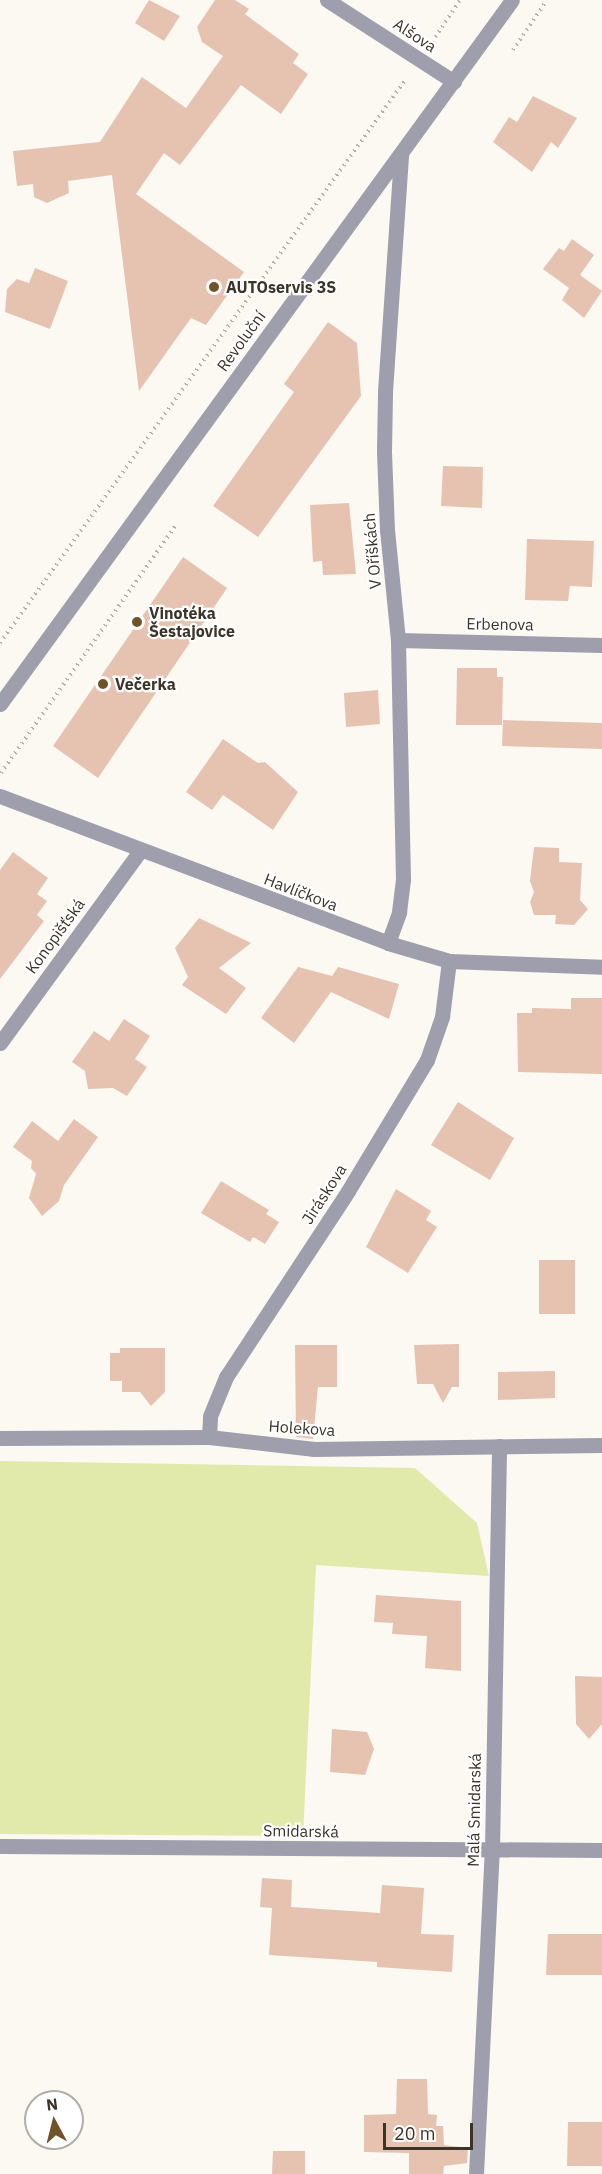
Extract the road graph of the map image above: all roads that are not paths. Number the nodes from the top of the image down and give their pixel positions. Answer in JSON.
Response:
{"nodes":[{"id":1,"x":327,"y":0,"type":"edge"},
{"id":2,"x":512,"y":0,"type":"edge"},
{"id":3,"x":454,"y":82,"type":"junction"},
{"id":4,"x":401,"y":154,"type":"junction"},
{"id":5,"x":398,"y":640,"type":"junction"},
{"id":6,"x":602,"y":645,"type":"edge"},
{"id":7,"x":0,"y":704,"type":"edge"},
{"id":8,"x":0,"y":796,"type":"edge"},
{"id":9,"x":140,"y":850,"type":"junction"},
{"id":10,"x":388,"y":944,"type":"junction"},
{"id":11,"x":449,"y":961,"type":"junction"},
{"id":12,"x":602,"y":967,"type":"edge"},
{"id":13,"x":0,"y":1043,"type":"edge"},
{"id":14,"x":209,"y":1437,"type":"junction"},
{"id":15,"x":0,"y":1438,"type":"edge"},
{"id":16,"x":602,"y":1445,"type":"edge"},
{"id":17,"x":499,"y":1446,"type":"junction"},
{"id":18,"x":0,"y":1846,"type":"edge"},
{"id":19,"x":602,"y":1850,"type":"edge"},
{"id":20,"x":492,"y":1851,"type":"junction"},
{"id":21,"x":476,"y":2174,"type":"edge"}],
"edges":[{"from":1,"to":3,"type":"street","name":"Alšova"},
{"from":2,"to":3,"type":"street","name":"Revoluční"},
{"from":3,"to":4,"type":"street","name":"Revoluční"},
{"from":4,"to":5,"type":"street","name":"V Oříškách"},
{"from":4,"to":7,"type":"street","name":"Revoluční"},
{"from":5,"to":6,"type":"street","name":"Erbenova"},
{"from":5,"to":10,"type":"street","name":"V Oříškách"},
{"from":8,"to":9,"type":"street","name":"Havlíčkova"},
{"from":9,"to":10,"type":"street","name":"Havlíčkova"},
{"from":9,"to":13,"type":"street","name":"Konopišťská"},
{"from":10,"to":11,"type":"street","name":"Havlíčkova"},
{"from":11,"to":12,"type":"street","name":"Havlíčkova"},
{"from":11,"to":14,"type":"street","name":"Jiráskova"},
{"from":14,"to":15,"type":"street","name":"Holekova"},
{"from":14,"to":17,"type":"street","name":"Holekova"},
{"from":16,"to":17,"type":"street","name":"Holekova"},
{"from":17,"to":20,"type":"street","name":"Malá Smidarská"},
{"from":18,"to":20,"type":"street","name":"Smidarská"},
{"from":19,"to":20,"type":"street","name":"Smidarská"},
{"from":20,"to":21,"type":"street","name":"Malá Smidarská"}]}
